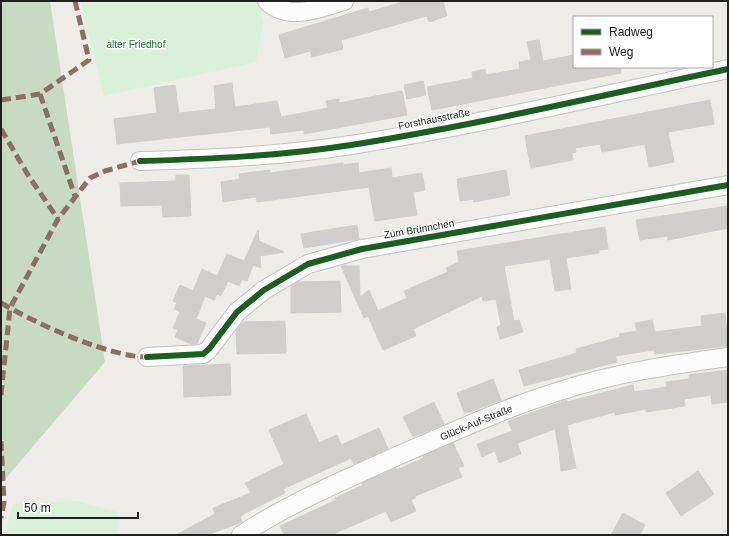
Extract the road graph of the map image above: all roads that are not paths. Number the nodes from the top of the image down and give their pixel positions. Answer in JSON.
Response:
{"nodes":[{"id":1,"x":344,"y":1,"type":"edge"},
{"id":2,"x":270,"y":4,"type":"edge"},
{"id":3,"x":728,"y":69,"type":"edge"},
{"id":4,"x":140,"y":161,"type":"dead end"},
{"id":5,"x":728,"y":185,"type":"edge"},
{"id":6,"x":728,"y":357,"type":"edge"},
{"id":7,"x":147,"y":358,"type":"dead end"},
{"id":8,"x":241,"y":535,"type":"edge"}],
"edges":[{"from":1,"to":2,"type":"street"},
{"from":3,"to":4,"type":"street","name":"Forsthausstraße"},
{"from":5,"to":7,"type":"street","name":"Zum Brünnchen"},
{"from":6,"to":8,"type":"street","name":"Glück-Auf-Straße"}]}
